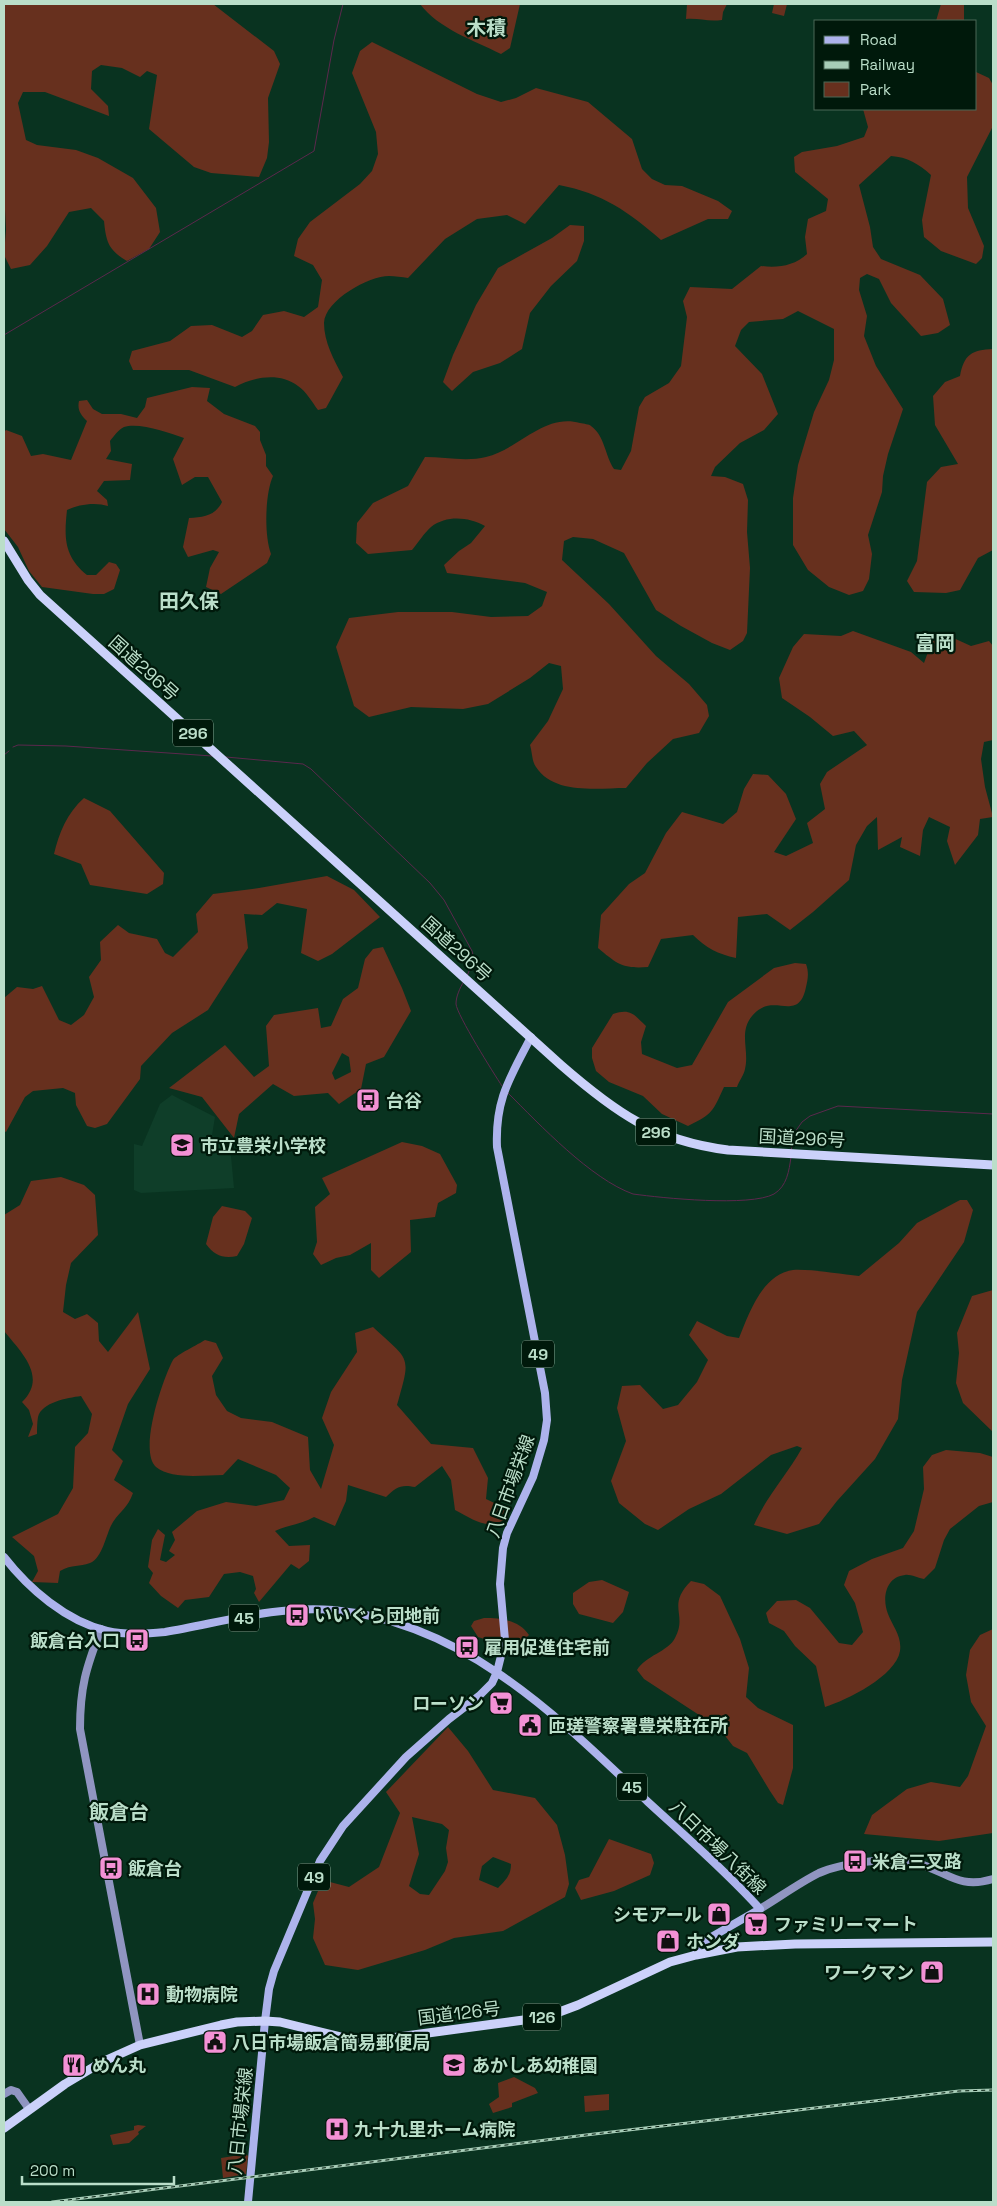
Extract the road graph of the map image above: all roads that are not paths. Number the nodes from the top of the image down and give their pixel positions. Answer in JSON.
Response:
{"nodes":[{"id":1,"x":4,"y":541,"type":"edge"},
{"id":2,"x":532,"y":1037,"type":"junction"},
{"id":3,"x":993,"y":1165,"type":"edge"},
{"id":4,"x":4,"y":1558,"type":"edge"},
{"id":5,"x":101,"y":1629,"type":"junction"},
{"id":6,"x":498,"y":1672,"type":"junction"},
{"id":7,"x":993,"y":1879,"type":"edge"},
{"id":8,"x":760,"y":1909,"type":"junction"},
{"id":9,"x":993,"y":1942,"type":"edge"},
{"id":10,"x":696,"y":1955,"type":"junction"},
{"id":11,"x":265,"y":2021,"type":"junction"},
{"id":12,"x":140,"y":2045,"type":"junction"},
{"id":13,"x":4,"y":2094,"type":"edge"},
{"id":14,"x":29,"y":2109,"type":"junction"},
{"id":15,"x":4,"y":2128,"type":"edge"},
{"id":16,"x":248,"y":2202,"type":"edge"}],
"edges":[{"from":1,"to":2,"type":"highway","name":"国道296号","number":"296"},
{"from":2,"to":3,"type":"highway","name":"国道296号","number":"296"},
{"from":2,"to":6,"type":"main road","name":"八日市場栄線","number":"49"},
{"from":4,"to":5,"type":"main road","name":"八日市場八街線","number":"45"},
{"from":5,"to":6,"type":"main road","name":"八日市場八街線","number":"45"},
{"from":5,"to":12,"type":"street"},
{"from":6,"to":8,"type":"main road","name":"八日市場八街線","number":"45"},
{"from":6,"to":11,"type":"main road","name":"八日市場栄線","number":"49"},
{"from":7,"to":8,"type":"street"},
{"from":8,"to":10,"type":"main road","name":"八日市場八街線"},
{"from":9,"to":10,"type":"highway","name":"国道126号","number":"126"},
{"from":10,"to":11,"type":"highway","name":"国道126号","number":"126"},
{"from":11,"to":12,"type":"highway","name":"国道126号","number":"126"},
{"from":11,"to":16,"type":"main road","name":"八日市場栄線","number":"49"},
{"from":12,"to":14,"type":"highway","name":"国道126号","number":"126"},
{"from":13,"to":14,"type":"street"},
{"from":14,"to":15,"type":"highway","name":"国道126号","number":"126"}]}
